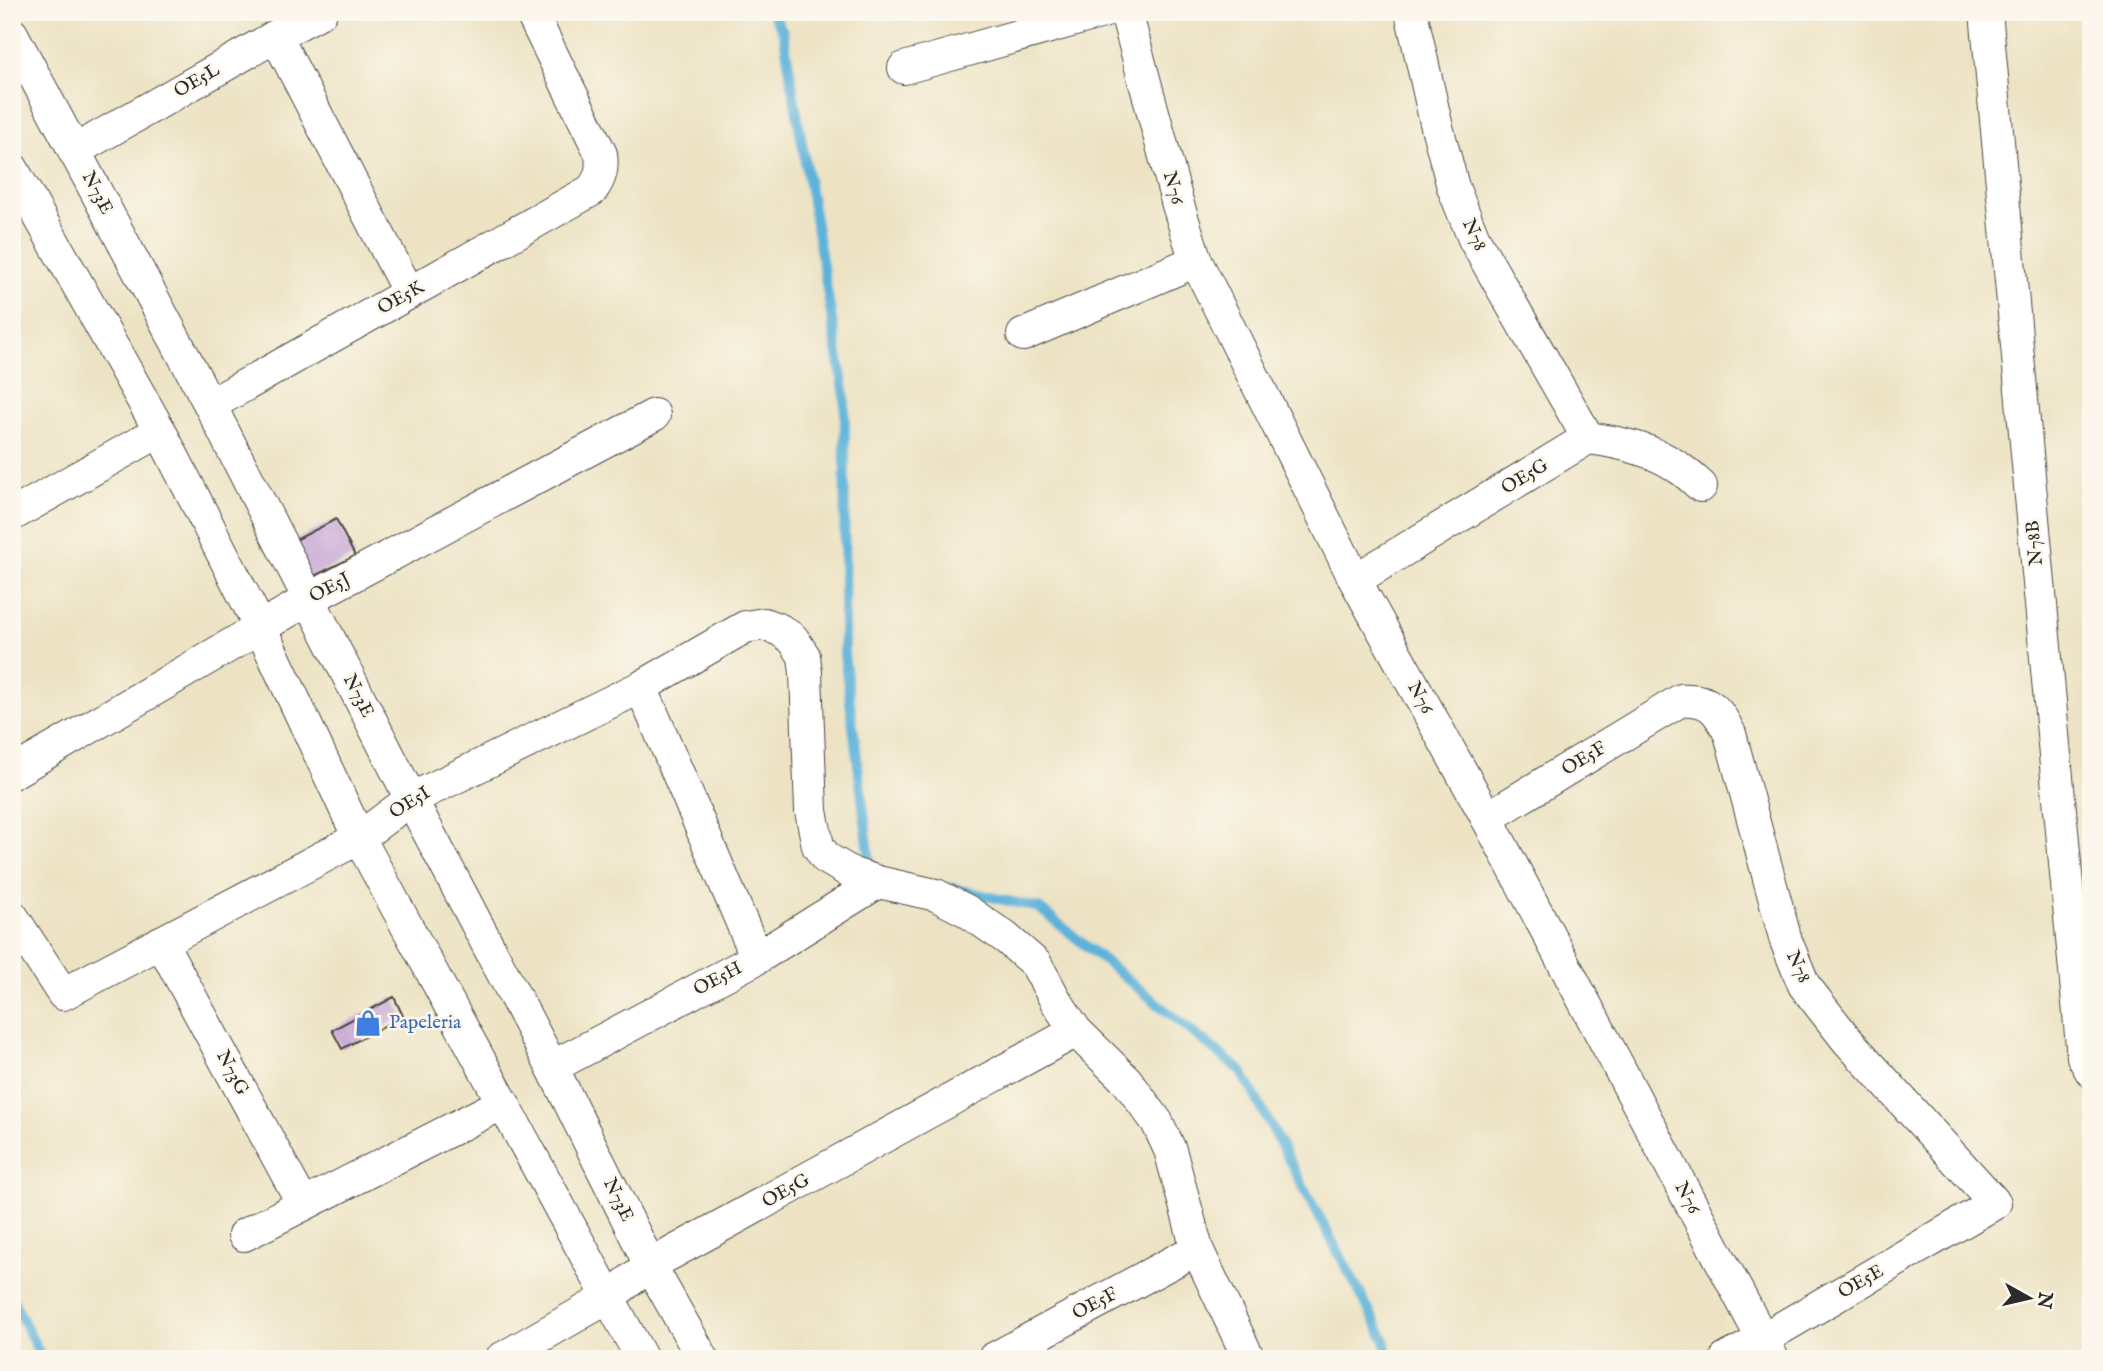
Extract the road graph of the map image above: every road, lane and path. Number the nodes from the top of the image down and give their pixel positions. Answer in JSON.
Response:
{"nodes":[{"id":1,"x":321,"y":12,"type":"edge"},
{"id":2,"x":531,"y":12,"type":"edge"},
{"id":3,"x":1103,"y":12,"type":"edge"},
{"id":4,"x":1126,"y":12,"type":"edge"},
{"id":5,"x":1411,"y":12,"type":"edge"},
{"id":6,"x":1986,"y":12,"type":"edge"},
{"id":7,"x":12,"y":34,"type":"edge"},
{"id":8,"x":276,"y":36,"type":"junction"},
{"id":9,"x":904,"y":68,"type":"dead end"},
{"id":10,"x":74,"y":151,"type":"junction"},
{"id":11,"x":15,"y":178,"type":"edge"},
{"id":12,"x":1196,"y":261,"type":"junction"},
{"id":13,"x":410,"y":293,"type":"junction"},
{"id":14,"x":1023,"y":335,"type":"dead end"},
{"id":15,"x":210,"y":405,"type":"junction"},
{"id":16,"x":654,"y":415,"type":"dead end"},
{"id":17,"x":160,"y":431,"type":"junction"},
{"id":18,"x":1588,"y":438,"type":"junction"},
{"id":19,"x":1701,"y":486,"type":"dead end"},
{"id":20,"x":12,"y":515,"type":"edge"},
{"id":21,"x":1355,"y":580,"type":"junction"},
{"id":22,"x":309,"y":599,"type":"junction"},
{"id":23,"x":260,"y":627,"type":"junction"},
{"id":24,"x":641,"y":687,"type":"junction"},
{"id":25,"x":1681,"y":700,"type":"joint"},
{"id":26,"x":12,"y":773,"type":"edge"},
{"id":27,"x":411,"y":799,"type":"junction"},
{"id":28,"x":1487,"y":818,"type":"junction"},
{"id":29,"x":359,"y":838,"type":"junction"},
{"id":30,"x":878,"y":882,"type":"junction"},
{"id":31,"x":12,"y":916,"type":"edge"},
{"id":32,"x":161,"y":943,"type":"junction"},
{"id":33,"x":757,"y":958,"type":"junction"},
{"id":34,"x":1076,"y":1031,"type":"junction"},
{"id":35,"x":552,"y":1067,"type":"junction"},
{"id":36,"x":2091,"y":1071,"type":"edge"},
{"id":37,"x":503,"y":1102,"type":"junction"},
{"id":38,"x":1995,"y":1203,"type":"joint"},
{"id":39,"x":303,"y":1204,"type":"junction"},
{"id":40,"x":244,"y":1235,"type":"dead end"},
{"id":41,"x":1197,"y":1249,"type":"junction"},
{"id":42,"x":650,"y":1265,"type":"junction"},
{"id":43,"x":608,"y":1297,"type":"junction"},
{"id":44,"x":1767,"y":1349,"type":"edge"},
{"id":45,"x":500,"y":1359,"type":"edge"},
{"id":46,"x":642,"y":1359,"type":"edge"},
{"id":47,"x":703,"y":1359,"type":"edge"},
{"id":48,"x":993,"y":1359,"type":"edge"},
{"id":49,"x":1249,"y":1359,"type":"edge"},
{"id":50,"x":1726,"y":1359,"type":"edge"}],
"edges":[{"from":1,"to":8,"type":"street","name":"OE5L"},
{"from":2,"to":13,"type":"street","name":"OE5K"},
{"from":3,"to":9,"type":"street"},
{"from":4,"to":12,"type":"street","name":"N76"},
{"from":5,"to":18,"type":"street","name":"N78"},
{"from":6,"to":36,"type":"street","name":"N78B"},
{"from":7,"to":10,"type":"street","name":"N73E"},
{"from":8,"to":10,"type":"street","name":"OE5L"},
{"from":8,"to":13,"type":"street"},
{"from":10,"to":15,"type":"street","name":"N73E"},
{"from":11,"to":17,"type":"street"},
{"from":12,"to":14,"type":"street"},
{"from":12,"to":21,"type":"street","name":"N76"},
{"from":13,"to":15,"type":"street","name":"OE5K"},
{"from":15,"to":22,"type":"street","name":"N73E"},
{"from":16,"to":22,"type":"street","name":"OE5J"},
{"from":17,"to":20,"type":"street"},
{"from":17,"to":23,"type":"street"},
{"from":18,"to":19,"type":"street"},
{"from":18,"to":21,"type":"street","name":"OE5G"},
{"from":21,"to":28,"type":"street","name":"N76"},
{"from":22,"to":23,"type":"street","name":"OE5J"},
{"from":22,"to":27,"type":"street","name":"N73E"},
{"from":23,"to":26,"type":"street","name":"OE5J"},
{"from":23,"to":29,"type":"street"},
{"from":24,"to":27,"type":"street","name":"OE5I"},
{"from":24,"to":30,"type":"street","name":"OE5I"},
{"from":24,"to":33,"type":"street"},
{"from":25,"to":28,"type":"street","name":"OE5F"},
{"from":25,"to":38,"type":"street","name":"N78"},
{"from":27,"to":29,"type":"street","name":"OE5I"},
{"from":27,"to":35,"type":"street","name":"N73E"},
{"from":28,"to":44,"type":"street","name":"N76"},
{"from":29,"to":32,"type":"street","name":"OE5I"},
{"from":29,"to":37,"type":"street"},
{"from":30,"to":33,"type":"street","name":"OE5H"},
{"from":30,"to":34,"type":"street"},
{"from":31,"to":32,"type":"street","name":"OE5I"},
{"from":32,"to":39,"type":"street","name":"N73G"},
{"from":33,"to":35,"type":"street","name":"OE5H"},
{"from":34,"to":41,"type":"street"},
{"from":34,"to":42,"type":"street","name":"OE5G"},
{"from":35,"to":42,"type":"street","name":"N73E"},
{"from":37,"to":39,"type":"street"},
{"from":37,"to":43,"type":"street"},
{"from":38,"to":44,"type":"street","name":"OE5E"},
{"from":39,"to":40,"type":"street"},
{"from":41,"to":48,"type":"street","name":"OE5F"},
{"from":41,"to":49,"type":"street"},
{"from":42,"to":43,"type":"street","name":"OE5G"},
{"from":42,"to":47,"type":"street","name":"N73E"},
{"from":43,"to":45,"type":"street","name":"OE5G"},
{"from":43,"to":46,"type":"street"},
{"from":44,"to":50,"type":"street","name":"OE5E"}]}
